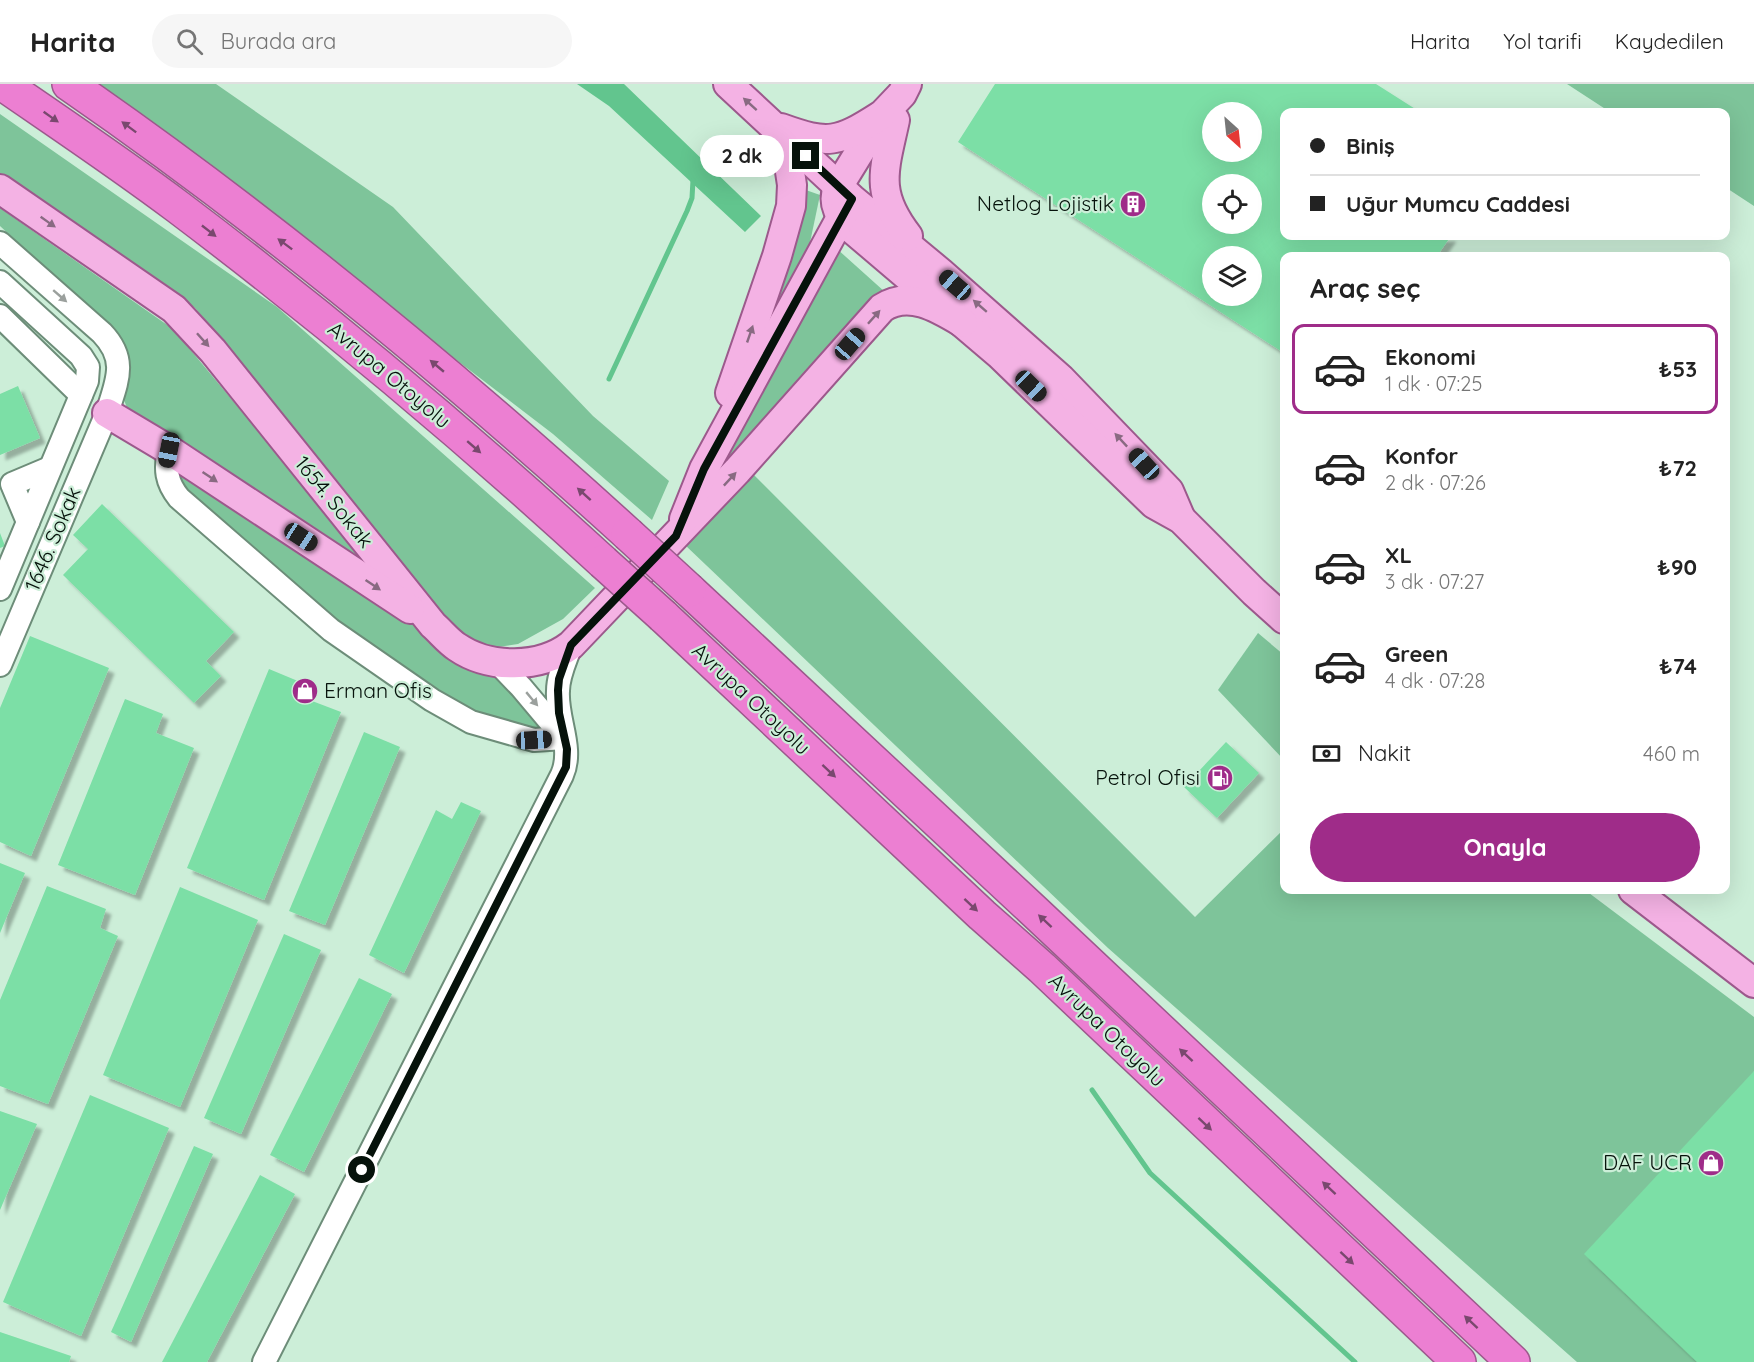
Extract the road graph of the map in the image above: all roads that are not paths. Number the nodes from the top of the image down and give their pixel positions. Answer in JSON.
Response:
{"nodes":[{"id":1,"x":3,"y":84,"type":"edge"},
{"id":2,"x":69,"y":84,"type":"edge"},
{"id":3,"x":728,"y":84,"type":"edge"},
{"id":4,"x":897,"y":103,"type":"edge"},
{"id":5,"x":773,"y":125,"type":"junction"},
{"id":6,"x":1,"y":190,"type":"edge"},
{"id":7,"x":844,"y":201,"type":"junction"},
{"id":8,"x":0,"y":243,"type":"edge"},
{"id":9,"x":930,"y":264,"type":"junction"},
{"id":10,"x":0,"y":282,"type":"edge"},
{"id":11,"x":0,"y":316,"type":"edge"},
{"id":12,"x":963,"y":322,"type":"junction"},
{"id":13,"x":81,"y":395,"type":"junction"},
{"id":14,"x":107,"y":413,"type":"junction"},
{"id":15,"x":169,"y":450,"type":"junction"},
{"id":16,"x":704,"y":469,"type":"junction"},
{"id":17,"x":1181,"y":519,"type":"junction"},
{"id":18,"x":676,"y":536,"type":"junction"},
{"id":19,"x":4,"y":570,"type":"edge"},
{"id":20,"x":0,"y":589,"type":"edge"},
{"id":21,"x":1280,"y":615,"type":"edge"},
{"id":22,"x":433,"y":625,"type":"junction"},
{"id":23,"x":571,"y":645,"type":"junction"},
{"id":24,"x":496,"y":661,"type":"junction"},
{"id":25,"x":0,"y":664,"type":"edge"},
{"id":26,"x":564,"y":738,"type":"junction"},
{"id":27,"x":1638,"y":894,"type":"edge"},
{"id":28,"x":1754,"y":982,"type":"edge"},
{"id":29,"x":264,"y":1362,"type":"edge"},
{"id":30,"x":1459,"y":1362,"type":"edge"},
{"id":31,"x":1513,"y":1362,"type":"edge"}],
"edges":[{"from":1,"to":30,"type":"highway","name":"Avrupa Otoyolu","one_way":true,"bridge":true},
{"from":31,"to":2,"type":"highway","name":"Avrupa Otoyolu","one_way":true,"bridge":true},
{"from":5,"to":3,"type":"main road","one_way":true},
{"from":4,"to":5,"type":"main road"},
{"from":4,"to":7,"type":"main road","name":"1654. Sokak"},
{"from":4,"to":9,"type":"main road"},
{"from":5,"to":7,"type":"main road"},
{"from":16,"to":5,"type":"main road","one_way":true},
{"from":6,"to":22,"type":"main road","name":"1654. Sokak","one_way":true},
{"from":7,"to":9,"type":"main road"},
{"from":7,"to":12,"type":"main road"},
{"from":7,"to":16,"type":"main road","name":"1654. Sokak"},
{"from":8,"to":14,"type":"street","name":"1646. Sokak","one_way":true},
{"from":17,"to":9,"type":"main road","one_way":true},
{"from":10,"to":13,"type":"street"},
{"from":11,"to":13,"type":"street"},
{"from":12,"to":17,"type":"main road"},
{"from":18,"to":12,"type":"main road","name":"1654. Sokak","one_way":true},
{"from":13,"to":19,"type":"street"},
{"from":14,"to":15,"type":"main road"},
{"from":14,"to":25,"type":"street","name":"1646. Sokak"},
{"from":15,"to":22,"type":"main road","one_way":true},
{"from":15,"to":26,"type":"street"},
{"from":16,"to":18,"type":"main road","name":"1654. Sokak"},
{"from":17,"to":21,"type":"main road"},
{"from":18,"to":23,"type":"main road","name":"1654. Sokak"},
{"from":19,"to":20,"type":"street"},
{"from":22,"to":24,"type":"main road","name":"1654. Sokak"},
{"from":23,"to":24,"type":"main road","name":"1654. Sokak"},
{"from":23,"to":26,"type":"street"},
{"from":24,"to":26,"type":"street","one_way":true},
{"from":26,"to":29,"type":"street"},
{"from":27,"to":28,"type":"main road"}]}
